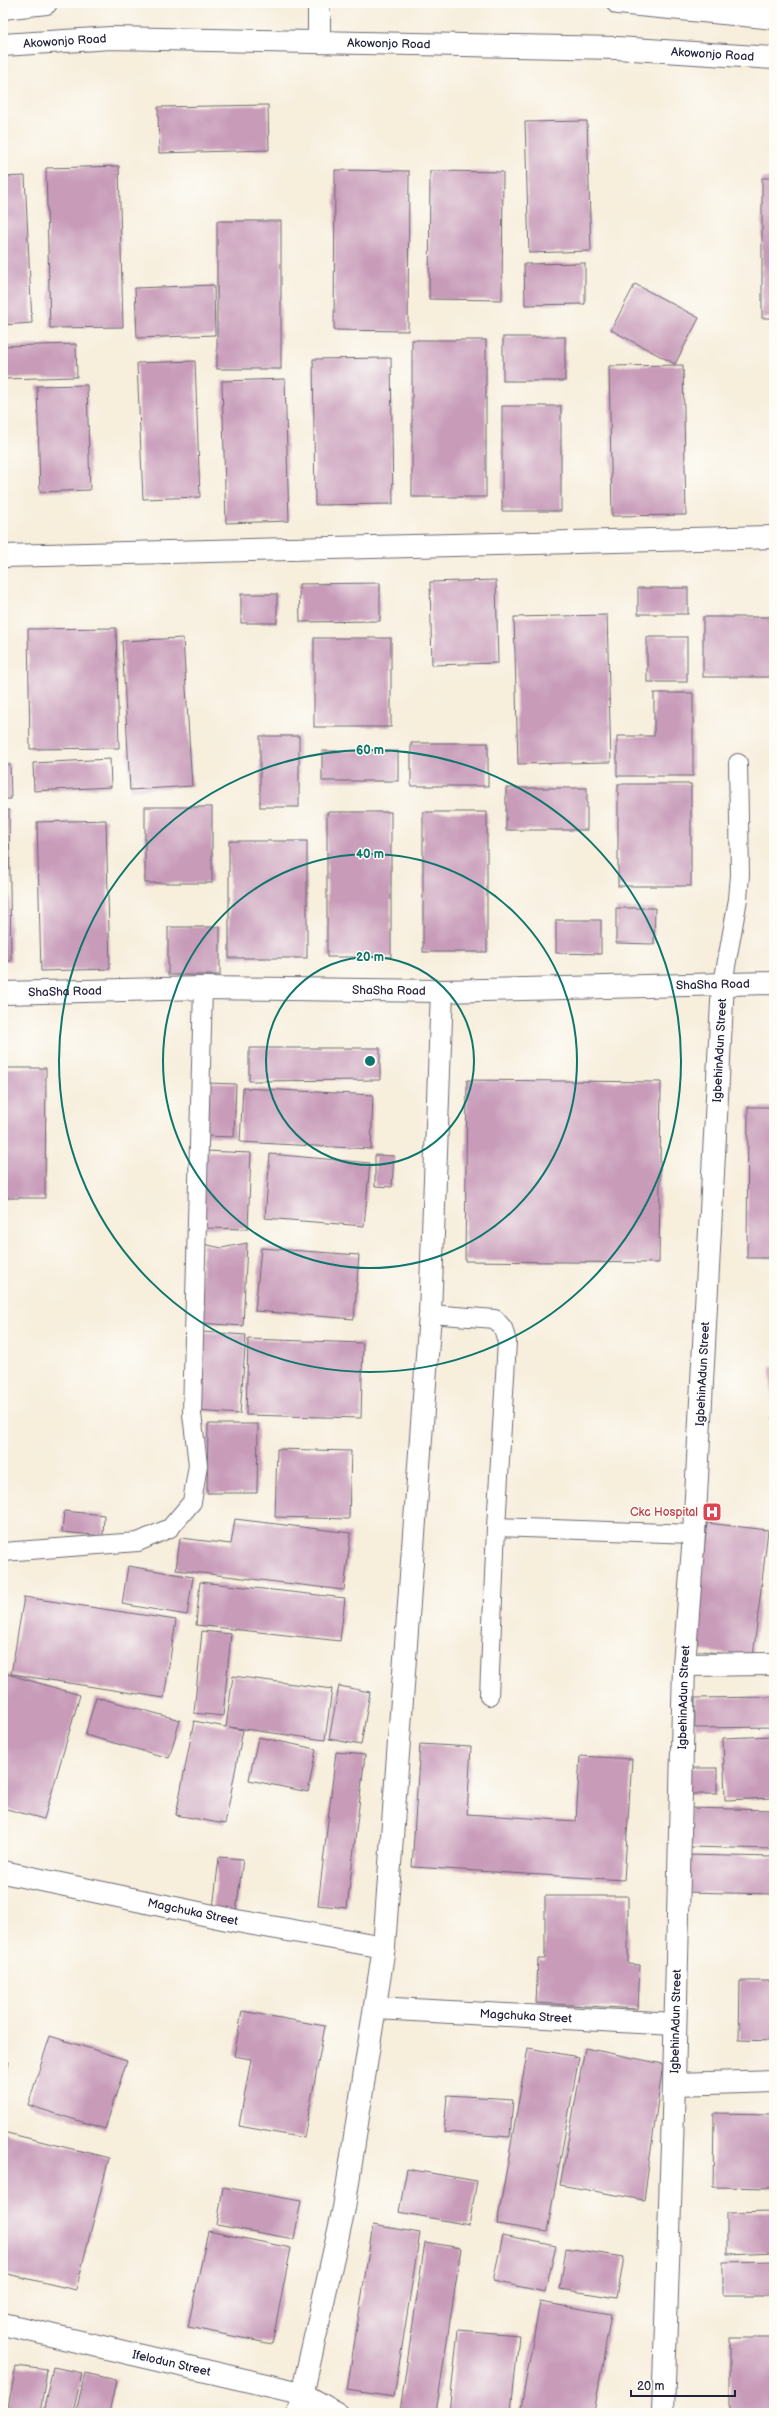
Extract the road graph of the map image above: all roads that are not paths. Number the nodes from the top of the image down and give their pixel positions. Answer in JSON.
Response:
{"nodes":[{"id":1,"x":46,"y":3,"type":"edge"},
{"id":2,"x":319,"y":3,"type":"edge"},
{"id":3,"x":618,"y":3,"type":"edge"},
{"id":4,"x":3,"y":8,"type":"edge"},
{"id":5,"x":774,"y":18,"type":"edge"},
{"id":6,"x":319,"y":42,"type":"junction"},
{"id":7,"x":3,"y":45,"type":"edge"},
{"id":8,"x":774,"y":58,"type":"edge"},
{"id":9,"x":774,"y":537,"type":"edge"},
{"id":10,"x":3,"y":556,"type":"edge"},
{"id":11,"x":738,"y":763,"type":"dead end"},
{"id":12,"x":723,"y":982,"type":"junction"},
{"id":13,"x":774,"y":983,"type":"edge"},
{"id":14,"x":203,"y":988,"type":"junction"},
{"id":15,"x":442,"y":991,"type":"junction"},
{"id":16,"x":3,"y":993,"type":"edge"},
{"id":17,"x":430,"y":1314,"type":"junction"},
{"id":18,"x":496,"y":1527,"type":"junction"},
{"id":19,"x":694,"y":1534,"type":"junction"},
{"id":20,"x":3,"y":1552,"type":"edge"},
{"id":21,"x":774,"y":1664,"type":"edge"},
{"id":22,"x":684,"y":1665,"type":"junction"},
{"id":23,"x":489,"y":1696,"type":"dead end"},
{"id":24,"x":3,"y":1872,"type":"edge"},
{"id":25,"x":384,"y":1947,"type":"junction"},
{"id":26,"x":376,"y":2008,"type":"junction"},
{"id":27,"x":675,"y":2024,"type":"junction"},
{"id":28,"x":774,"y":2081,"type":"edge"},
{"id":29,"x":674,"y":2084,"type":"junction"},
{"id":30,"x":3,"y":2324,"type":"edge"},
{"id":31,"x":300,"y":2403,"type":"edge"},
{"id":32,"x":336,"y":2413,"type":"edge"},
{"id":33,"x":663,"y":2413,"type":"edge"}],
"edges":[{"from":1,"to":4,"type":"street"},
{"from":2,"to":6,"type":"street"},
{"from":3,"to":5,"type":"street"},
{"from":6,"to":7,"type":"street","name":"Akowonjo Road"},
{"from":6,"to":8,"type":"street","name":"Akowonjo Road"},
{"from":9,"to":10,"type":"street"},
{"from":11,"to":12,"type":"lane"},
{"from":12,"to":13,"type":"street","name":"ShaSha Road"},
{"from":12,"to":15,"type":"street","name":"ShaSha Road"},
{"from":12,"to":19,"type":"street","name":"IgbehinAdun Street"},
{"from":14,"to":15,"type":"street","name":"ShaSha Road"},
{"from":14,"to":16,"type":"street","name":"ShaSha Road"},
{"from":14,"to":20,"type":"lane"},
{"from":15,"to":17,"type":"street"},
{"from":17,"to":18,"type":"lane"},
{"from":17,"to":25,"type":"street"},
{"from":18,"to":19,"type":"lane"},
{"from":18,"to":23,"type":"lane"},
{"from":19,"to":22,"type":"street","name":"IgbehinAdun Street"},
{"from":21,"to":22,"type":"street"},
{"from":22,"to":27,"type":"street","name":"IgbehinAdun Street"},
{"from":24,"to":25,"type":"street","name":"Magchuka Street"},
{"from":25,"to":26,"type":"street"},
{"from":26,"to":27,"type":"street","name":"Magchuka Street"},
{"from":26,"to":31,"type":"street"},
{"from":27,"to":29,"type":"street","name":"IgbehinAdun Street"},
{"from":28,"to":29,"type":"street"},
{"from":29,"to":33,"type":"street","name":"IgbehinAdun Street"},
{"from":30,"to":31,"type":"street","name":"Ifelodun Street"},
{"from":31,"to":32,"type":"street","name":"Ifelodun Street"}]}
